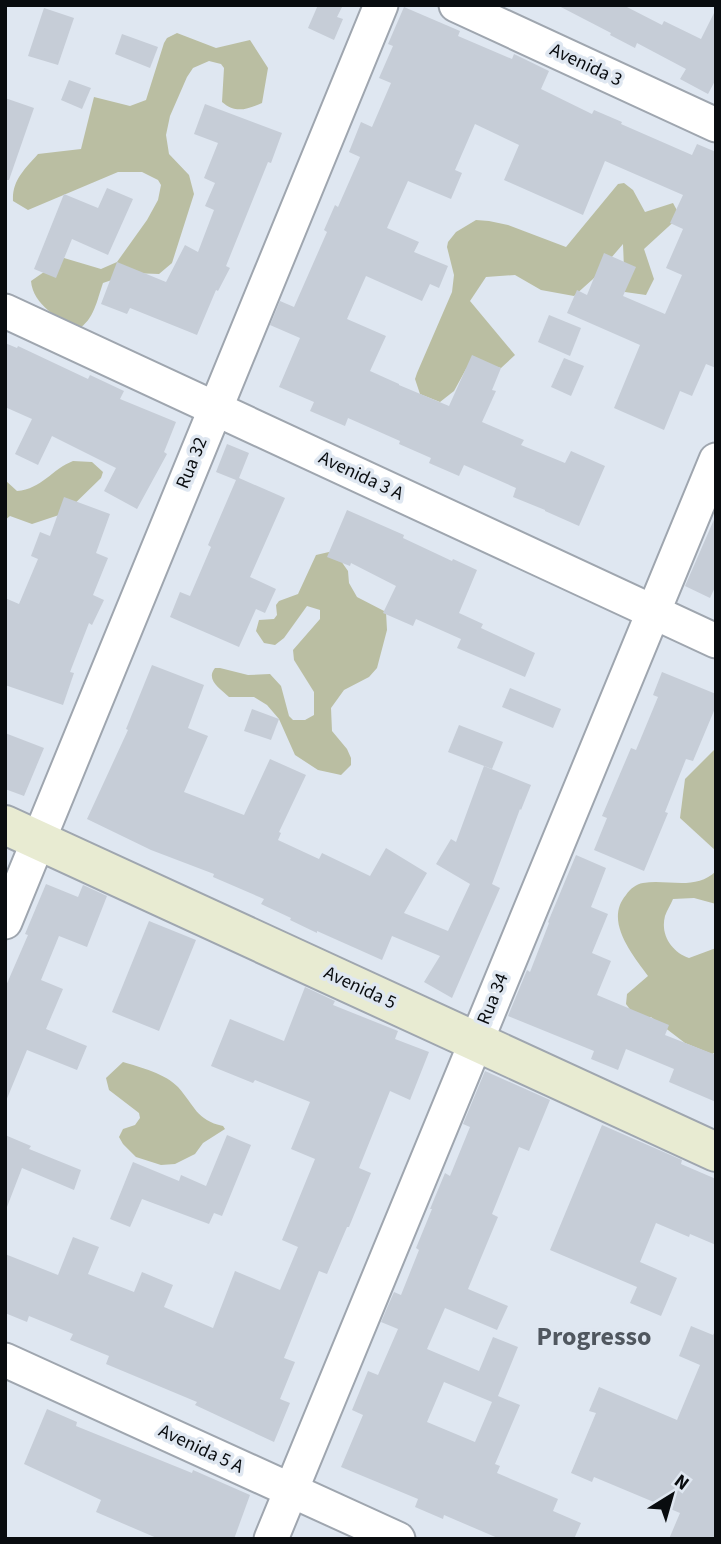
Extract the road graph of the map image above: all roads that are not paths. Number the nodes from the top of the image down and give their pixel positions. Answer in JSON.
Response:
{"nodes":[{"id":1,"x":381,"y":5,"type":"edge"},
{"id":2,"x":456,"y":5,"type":"edge"},
{"id":3,"x":716,"y":125,"type":"edge"},
{"id":4,"x":5,"y":310,"type":"edge"},
{"id":5,"x":215,"y":408,"type":"junction"},
{"id":6,"x":716,"y":460,"type":"edge"},
{"id":7,"x":653,"y":612,"type":"junction"},
{"id":8,"x":716,"y":641,"type":"edge"},
{"id":9,"x":22,"y":833,"type":"edge"},
{"id":10,"x":5,"y":922,"type":"edge"},
{"id":11,"x":476,"y":1042,"type":"junction"},
{"id":12,"x":716,"y":1152,"type":"edge"},
{"id":13,"x":5,"y":1360,"type":"edge"},
{"id":14,"x":291,"y":1490,"type":"junction"},
{"id":15,"x":271,"y":1539,"type":"edge"},
{"id":16,"x":398,"y":1539,"type":"edge"}],
"edges":[{"from":1,"to":5,"type":"street","name":"Rua 32"},
{"from":2,"to":3,"type":"street","name":"Avenida 3"},
{"from":4,"to":5,"type":"street","name":"Avenida 3 A"},
{"from":5,"to":7,"type":"street","name":"Avenida 3 A"},
{"from":5,"to":9,"type":"street","name":"Rua 32"},
{"from":6,"to":7,"type":"street","name":"Rua 34"},
{"from":7,"to":8,"type":"street","name":"Avenida 3 A"},
{"from":7,"to":11,"type":"street","name":"Rua 34"},
{"from":9,"to":10,"type":"street","name":"Rua 32"},
{"from":9,"to":11,"type":"street","name":"Avenida 5"},
{"from":11,"to":12,"type":"street","name":"Avenida 5"},
{"from":11,"to":14,"type":"street","name":"Rua 34"},
{"from":13,"to":14,"type":"street","name":"Avenida 5 A"},
{"from":14,"to":15,"type":"street","name":"Rua 34"},
{"from":14,"to":16,"type":"street","name":"Avenida 5 A"}]}
